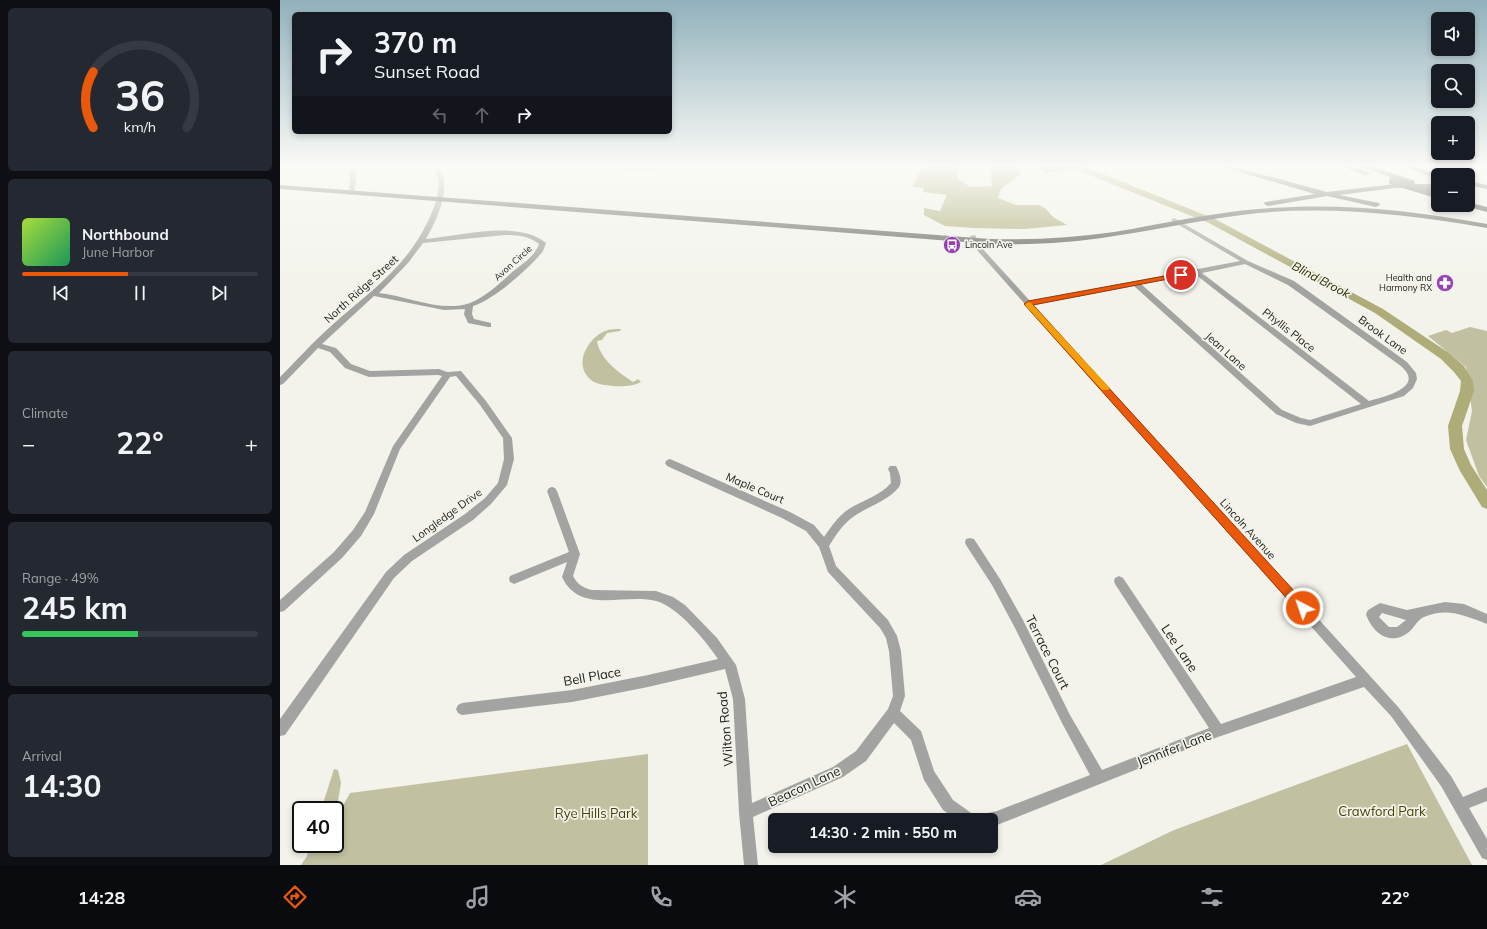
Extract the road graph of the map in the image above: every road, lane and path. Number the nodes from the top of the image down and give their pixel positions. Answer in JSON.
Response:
{"nodes":[{"id":1,"x":438,"y":205,"type":"edge"},
{"id":2,"x":528,"y":205,"type":"edge"},
{"id":3,"x":1267,"y":205,"type":"edge"},
{"id":4,"x":1377,"y":205,"type":"edge"},
{"id":5,"x":1475,"y":206,"type":"edge"},
{"id":6,"x":1487,"y":210,"type":"edge"},
{"id":7,"x":1211,"y":216,"type":"junction"},
{"id":8,"x":1447,"y":219,"type":"junction"},
{"id":9,"x":1176,"y":222,"type":"junction"},
{"id":10,"x":1487,"y":226,"type":"edge"},
{"id":11,"x":974,"y":239,"type":"junction"},
{"id":12,"x":423,"y":241,"type":"junction"},
{"id":13,"x":1246,"y":262,"type":"junction"},
{"id":14,"x":1197,"y":272,"type":"junction"},
{"id":15,"x":1135,"y":283,"type":"junction"},
{"id":16,"x":372,"y":294,"type":"junction"},
{"id":17,"x":1028,"y":304,"type":"junction"},
{"id":18,"x":469,"y":305,"type":"junction"},
{"id":19,"x":488,"y":325,"type":"dead end"},
{"id":20,"x":316,"y":345,"type":"junction"},
{"id":21,"x":447,"y":375,"type":"junction"},
{"id":22,"x":281,"y":381,"type":"edge"},
{"id":23,"x":1368,"y":405,"type":"junction"},
{"id":24,"x":1310,"y":423,"type":"joint"},
{"id":25,"x":670,"y":463,"type":"dead end"},
{"id":26,"x":892,"y":469,"type":"dead end"},
{"id":27,"x":552,"y":492,"type":"dead end"},
{"id":28,"x":970,"y":542,"type":"dead end"},
{"id":29,"x":824,"y":545,"type":"junction"},
{"id":30,"x":575,"y":554,"type":"junction"},
{"id":31,"x":514,"y":579,"type":"dead end"},
{"id":32,"x":1119,"y":581,"type":"dead end"},
{"id":33,"x":280,"y":607,"type":"edge"},
{"id":34,"x":1419,"y":613,"type":"dead end"},
{"id":35,"x":1487,"y":619,"type":"edge"},
{"id":36,"x":726,"y":663,"type":"junction"},
{"id":37,"x":1366,"y":680,"type":"junction"},
{"id":38,"x":462,"y":709,"type":"dead end"},
{"id":39,"x":893,"y":713,"type":"junction"},
{"id":40,"x":280,"y":730,"type":"edge"},
{"id":41,"x":1218,"y":731,"type":"junction"},
{"id":42,"x":1099,"y":777,"type":"junction"},
{"id":43,"x":1487,"y":794,"type":"edge"},
{"id":44,"x":1460,"y":805,"type":"junction"},
{"id":45,"x":746,"y":813,"type":"junction"},
{"id":46,"x":960,"y":813,"type":"edge"},
{"id":47,"x":998,"y":818,"type":"edge"},
{"id":48,"x":1487,"y":853,"type":"edge"},
{"id":49,"x":751,"y":865,"type":"edge"}],
"edges":[{"from":1,"to":12,"type":"street","name":"North Ridge Street"},
{"from":2,"to":11,"type":"main road"},
{"from":3,"to":7,"type":"main road"},
{"from":4,"to":8,"type":"main road"},
{"from":5,"to":6,"type":"highway"},
{"from":7,"to":8,"type":"main road"},
{"from":7,"to":9,"type":"main road"},
{"from":8,"to":10,"type":"main road"},
{"from":9,"to":11,"type":"main road"},
{"from":9,"to":13,"type":"street","name":"Brook Lane"},
{"from":11,"to":17,"type":"street","name":"Lincoln Avenue"},
{"from":12,"to":16,"type":"street","name":"North Ridge Street"},
{"from":12,"to":18,"type":"street","name":"Avon Circle"},
{"from":13,"to":14,"type":"street"},
{"from":13,"to":23,"type":"street","name":"Brook Lane"},
{"from":14,"to":15,"type":"street"},
{"from":14,"to":23,"type":"street","name":"Phyllis Place"},
{"from":15,"to":17,"type":"street"},
{"from":15,"to":24,"type":"street","name":"Jean Lane"},
{"from":16,"to":18,"type":"street","name":"Avon Circle"},
{"from":16,"to":20,"type":"street","name":"North Ridge Street"},
{"from":17,"to":37,"type":"street","name":"Lincoln Avenue"},
{"from":18,"to":19,"type":"street"},
{"from":20,"to":21,"type":"street","name":"Longledge Drive"},
{"from":20,"to":22,"type":"street","name":"North Ridge Street"},
{"from":21,"to":33,"type":"street"},
{"from":21,"to":40,"type":"street","name":"Longledge Drive"},
{"from":23,"to":24,"type":"street","name":"Brook Lane"},
{"from":25,"to":29,"type":"street","name":"Maple Court"},
{"from":26,"to":29,"type":"street"},
{"from":27,"to":30,"type":"street"},
{"from":28,"to":42,"type":"street","name":"Terrace Court"},
{"from":29,"to":39,"type":"street","name":"Beacon Lane"},
{"from":30,"to":31,"type":"street"},
{"from":30,"to":36,"type":"street","name":"Wilton Road"},
{"from":32,"to":41,"type":"street","name":"Lee Lane"},
{"from":34,"to":35,"type":"street"},
{"from":36,"to":38,"type":"street","name":"Bell Place"},
{"from":36,"to":45,"type":"street","name":"Wilton Road"},
{"from":37,"to":41,"type":"street","name":"Jennifer Lane"},
{"from":37,"to":44,"type":"street","name":"Lincoln Avenue"},
{"from":39,"to":45,"type":"street","name":"Beacon Lane"},
{"from":39,"to":46,"type":"street"},
{"from":41,"to":42,"type":"street","name":"Jennifer Lane"},
{"from":42,"to":47,"type":"street","name":"Jennifer Lane"},
{"from":43,"to":44,"type":"street"},
{"from":44,"to":48,"type":"street","name":"Lincoln Avenue"},
{"from":45,"to":49,"type":"street","name":"Wilton Road"}]}
